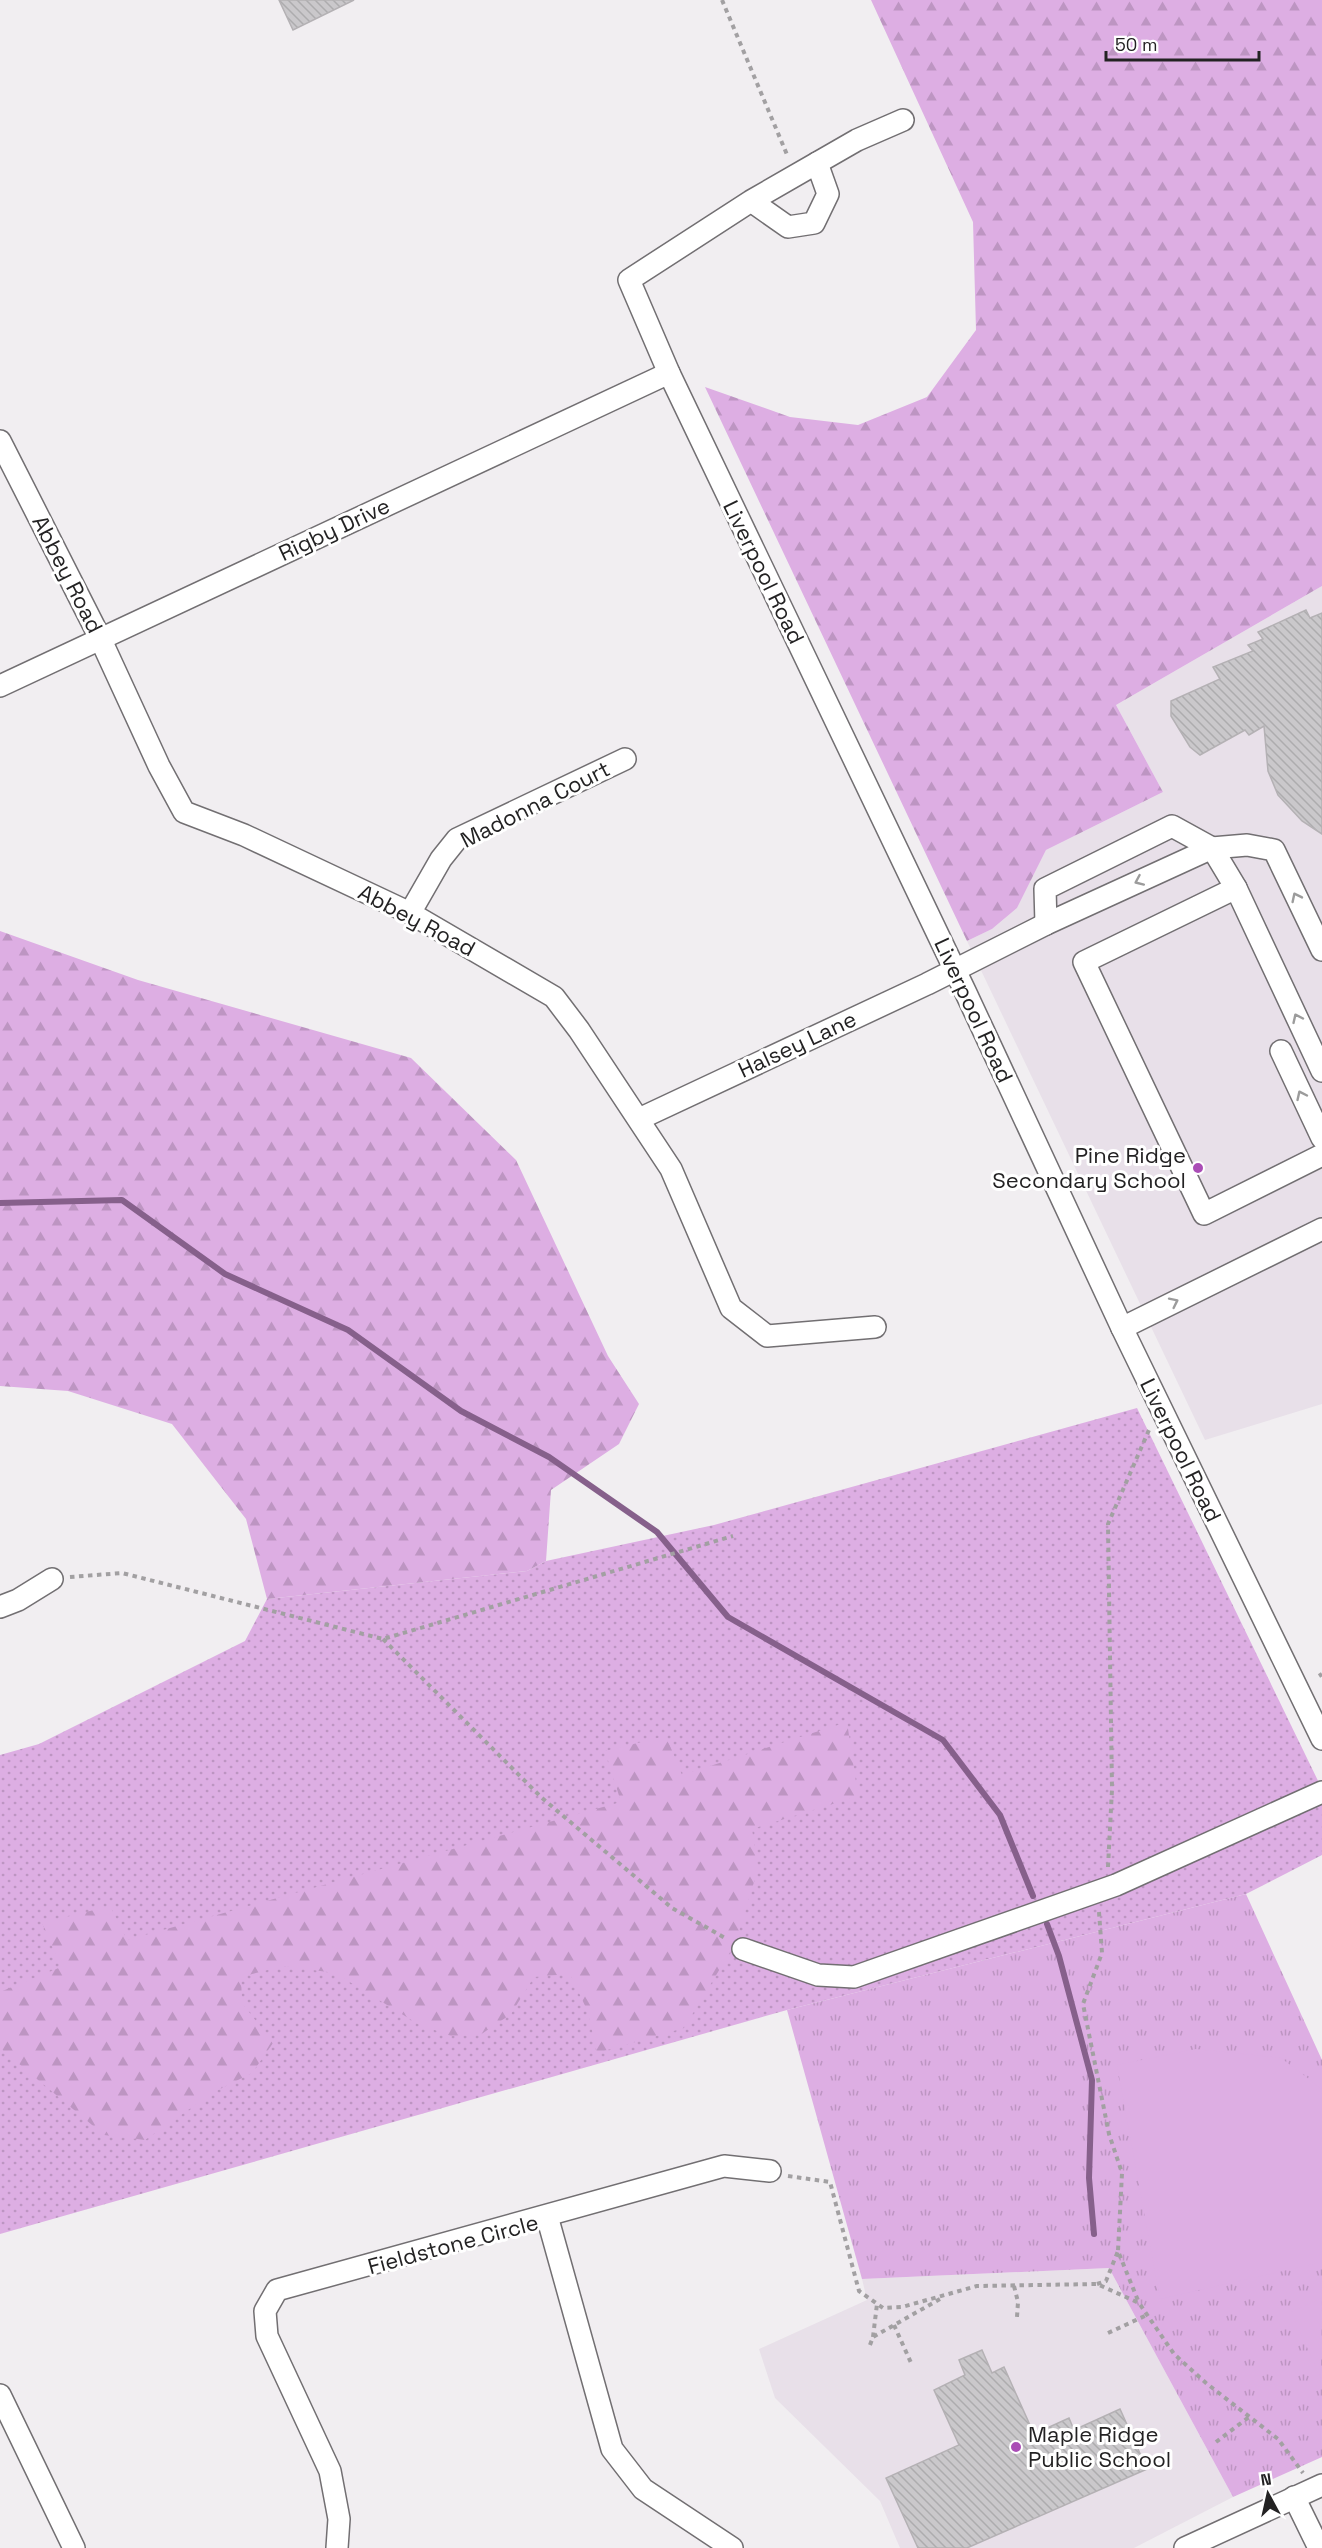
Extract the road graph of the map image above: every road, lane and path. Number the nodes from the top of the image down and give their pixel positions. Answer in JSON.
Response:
{"nodes":[{"id":1,"x":722,"y":0,"type":"edge"},
{"id":2,"x":903,"y":120,"type":"dead end"},
{"id":3,"x":789,"y":159,"type":"dead end"},
{"id":4,"x":817,"y":162,"type":"junction"},
{"id":5,"x":751,"y":201,"type":"junction"},
{"id":6,"x":669,"y":373,"type":"junction"},
{"id":7,"x":0,"y":441,"type":"edge"},
{"id":8,"x":100,"y":638,"type":"junction"},
{"id":9,"x":0,"y":686,"type":"edge"},
{"id":10,"x":625,"y":759,"type":"dead end"},
{"id":11,"x":1212,"y":848,"type":"junction"},
{"id":12,"x":1236,"y":888,"type":"junction"},
{"id":13,"x":410,"y":913,"type":"junction"},
{"id":14,"x":1046,"y":924,"type":"junction"},
{"id":15,"x":1322,"y":950,"type":"edge"},
{"id":16,"x":955,"y":970,"type":"junction"},
{"id":17,"x":1281,"y":1051,"type":"dead end"},
{"id":18,"x":1322,"y":1071,"type":"edge"},
{"id":19,"x":639,"y":1119,"type":"junction"},
{"id":20,"x":1322,"y":1138,"type":"edge"},
{"id":21,"x":1322,"y":1155,"type":"edge"},
{"id":22,"x":1322,"y":1229,"type":"edge"},
{"id":23,"x":875,"y":1327,"type":"dead end"},
{"id":24,"x":1122,"y":1328,"type":"junction"},
{"id":25,"x":1149,"y":1430,"type":"dead end"},
{"id":26,"x":733,"y":1536,"type":"dead end"},
{"id":27,"x":52,"y":1579,"type":"joint"},
{"id":28,"x":0,"y":1607,"type":"edge"},
{"id":29,"x":383,"y":1639,"type":"junction"},
{"id":30,"x":1322,"y":1739,"type":"edge"},
{"id":31,"x":1322,"y":1792,"type":"edge"},
{"id":32,"x":1107,"y":1888,"type":"junction"},
{"id":33,"x":743,"y":1948,"type":"joint"},
{"id":34,"x":770,"y":2170,"type":"joint"},
{"id":35,"x":547,"y":2216,"type":"junction"},
{"id":36,"x":1118,"y":2251,"type":"junction"},
{"id":37,"x":1097,"y":2284,"type":"junction"},
{"id":38,"x":1014,"y":2286,"type":"junction"},
{"id":39,"x":948,"y":2295,"type":"junction"},
{"id":40,"x":877,"y":2303,"type":"junction"},
{"id":41,"x":1139,"y":2303,"type":"junction"},
{"id":42,"x":1147,"y":2315,"type":"junction"},
{"id":43,"x":1017,"y":2317,"type":"dead end"},
{"id":44,"x":894,"y":2325,"type":"junction"},
{"id":45,"x":1108,"y":2333,"type":"dead end"},
{"id":46,"x":873,"y":2337,"type":"junction"},
{"id":47,"x":870,"y":2345,"type":"dead end"},
{"id":48,"x":912,"y":2365,"type":"dead end"},
{"id":49,"x":0,"y":2395,"type":"edge"},
{"id":50,"x":1249,"y":2417,"type":"junction"},
{"id":51,"x":1216,"y":2442,"type":"dead end"},
{"id":52,"x":1319,"y":2487,"type":"edge"},
{"id":53,"x":1294,"y":2497,"type":"junction"},
{"id":54,"x":74,"y":2548,"type":"edge"},
{"id":55,"x":338,"y":2548,"type":"edge"},
{"id":56,"x":732,"y":2548,"type":"edge"},
{"id":57,"x":1185,"y":2548,"type":"edge"},
{"id":58,"x":1319,"y":2548,"type":"edge"}],
"edges":[{"from":1,"to":3,"type":"path"},
{"from":2,"to":4,"type":"street"},
{"from":4,"to":5,"type":"street"},
{"from":4,"to":5,"type":"street"},
{"from":5,"to":6,"type":"street","name":"Liverpool Road"},
{"from":6,"to":8,"type":"street","name":"Rigby Drive"},
{"from":6,"to":16,"type":"street","name":"Liverpool Road"},
{"from":7,"to":8,"type":"street","name":"Abbey Road"},
{"from":8,"to":9,"type":"street","name":"Rigby Drive"},
{"from":8,"to":13,"type":"street","name":"Abbey Road"},
{"from":10,"to":13,"type":"street","name":"Madonna Court"},
{"from":11,"to":12,"type":"street"},
{"from":11,"to":14,"type":"street","name":"Halsey Lane","one_way":true},
{"from":11,"to":14,"type":"street"},
{"from":15,"to":11,"type":"street","name":"Halsey Lane","one_way":true},
{"from":18,"to":12,"type":"street","one_way":true},
{"from":12,"to":21,"type":"street"},
{"from":13,"to":19,"type":"street","name":"Abbey Road"},
{"from":14,"to":16,"type":"street","name":"Halsey Lane"},
{"from":16,"to":19,"type":"street","name":"Halsey Lane"},
{"from":16,"to":24,"type":"street","name":"Liverpool Road"},
{"from":20,"to":17,"type":"street","one_way":true},
{"from":19,"to":23,"type":"street","name":"Abbey Road"},
{"from":24,"to":22,"type":"street","one_way":true},
{"from":24,"to":30,"type":"street","name":"Liverpool Road"},
{"from":25,"to":32,"type":"path"},
{"from":26,"to":29,"type":"path"},
{"from":27,"to":28,"type":"street"},
{"from":27,"to":29,"type":"path"},
{"from":29,"to":33,"type":"path"},
{"from":31,"to":32,"type":"street"},
{"from":32,"to":33,"type":"street"},
{"from":32,"to":36,"type":"path"},
{"from":34,"to":35,"type":"street"},
{"from":34,"to":40,"type":"path"},
{"from":35,"to":55,"type":"street","name":"Fieldstone Circle"},
{"from":35,"to":56,"type":"street","name":"Fieldstone Circle"},
{"from":36,"to":37,"type":"path"},
{"from":36,"to":41,"type":"path"},
{"from":37,"to":38,"type":"path"},
{"from":37,"to":41,"type":"path"},
{"from":38,"to":39,"type":"path"},
{"from":38,"to":43,"type":"path"},
{"from":39,"to":40,"type":"path"},
{"from":39,"to":44,"type":"path"},
{"from":40,"to":46,"type":"path"},
{"from":41,"to":42,"type":"path"},
{"from":42,"to":45,"type":"path"},
{"from":42,"to":50,"type":"path"},
{"from":44,"to":46,"type":"path"},
{"from":44,"to":48,"type":"path"},
{"from":46,"to":47,"type":"path"},
{"from":49,"to":54,"type":"street"},
{"from":50,"to":51,"type":"path"},
{"from":50,"to":52,"type":"path"},
{"from":52,"to":53,"type":"street"},
{"from":53,"to":57,"type":"street"},
{"from":53,"to":58,"type":"street"}]}
